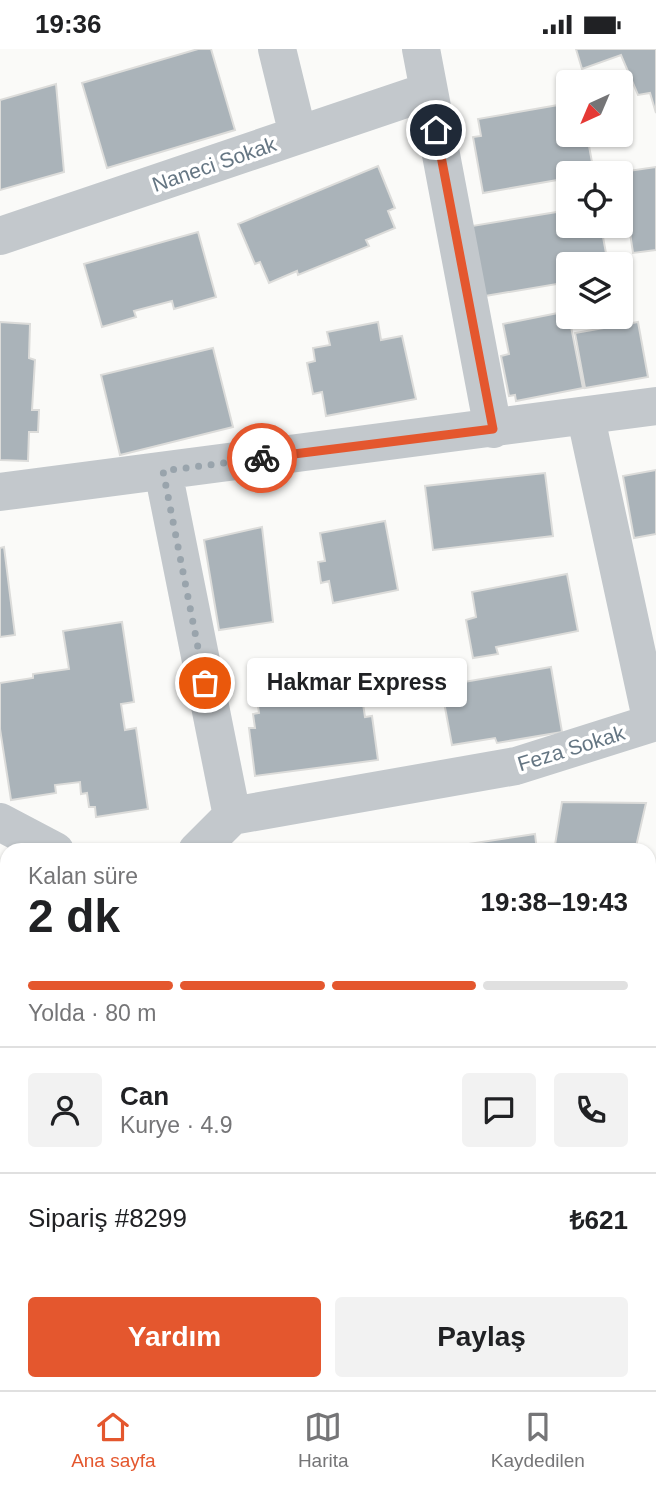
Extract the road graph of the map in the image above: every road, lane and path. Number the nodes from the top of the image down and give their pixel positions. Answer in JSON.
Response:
{"nodes":[{"id":1,"x":277,"y":49,"type":"edge"},
{"id":2,"x":421,"y":49,"type":"edge"},
{"id":3,"x":429,"y":91,"type":"junction"},
{"id":4,"x":299,"y":135,"type":"junction"},
{"id":5,"x":0,"y":236,"type":"edge"},
{"id":6,"x":656,"y":406,"type":"edge"},
{"id":7,"x":586,"y":418,"type":"junction"},
{"id":8,"x":493,"y":429,"type":"junction"},
{"id":9,"x":163,"y":471,"type":"junction"},
{"id":10,"x":0,"y":492,"type":"edge"},
{"id":11,"x":232,"y":816,"type":"junction"},
{"id":12,"x":0,"y":822,"type":"edge"},
{"id":13,"x":40,"y":843,"type":"edge"},
{"id":14,"x":205,"y":843,"type":"edge"}],
"edges":[{"from":1,"to":4,"type":"street"},
{"from":2,"to":3,"type":"street"},
{"from":3,"to":4,"type":"street","name":"Naneci Sokak"},
{"from":3,"to":8,"type":"street"},
{"from":4,"to":5,"type":"street","name":"Naneci Sokak"},
{"from":6,"to":7,"type":"street"},
{"from":7,"to":8,"type":"street"},
{"from":7,"to":11,"type":"street","name":"Feza Sokak"},
{"from":8,"to":9,"type":"street"},
{"from":9,"to":10,"type":"street"},
{"from":9,"to":11,"type":"street"},
{"from":11,"to":14,"type":"street"},
{"from":12,"to":13,"type":"street"}]}
